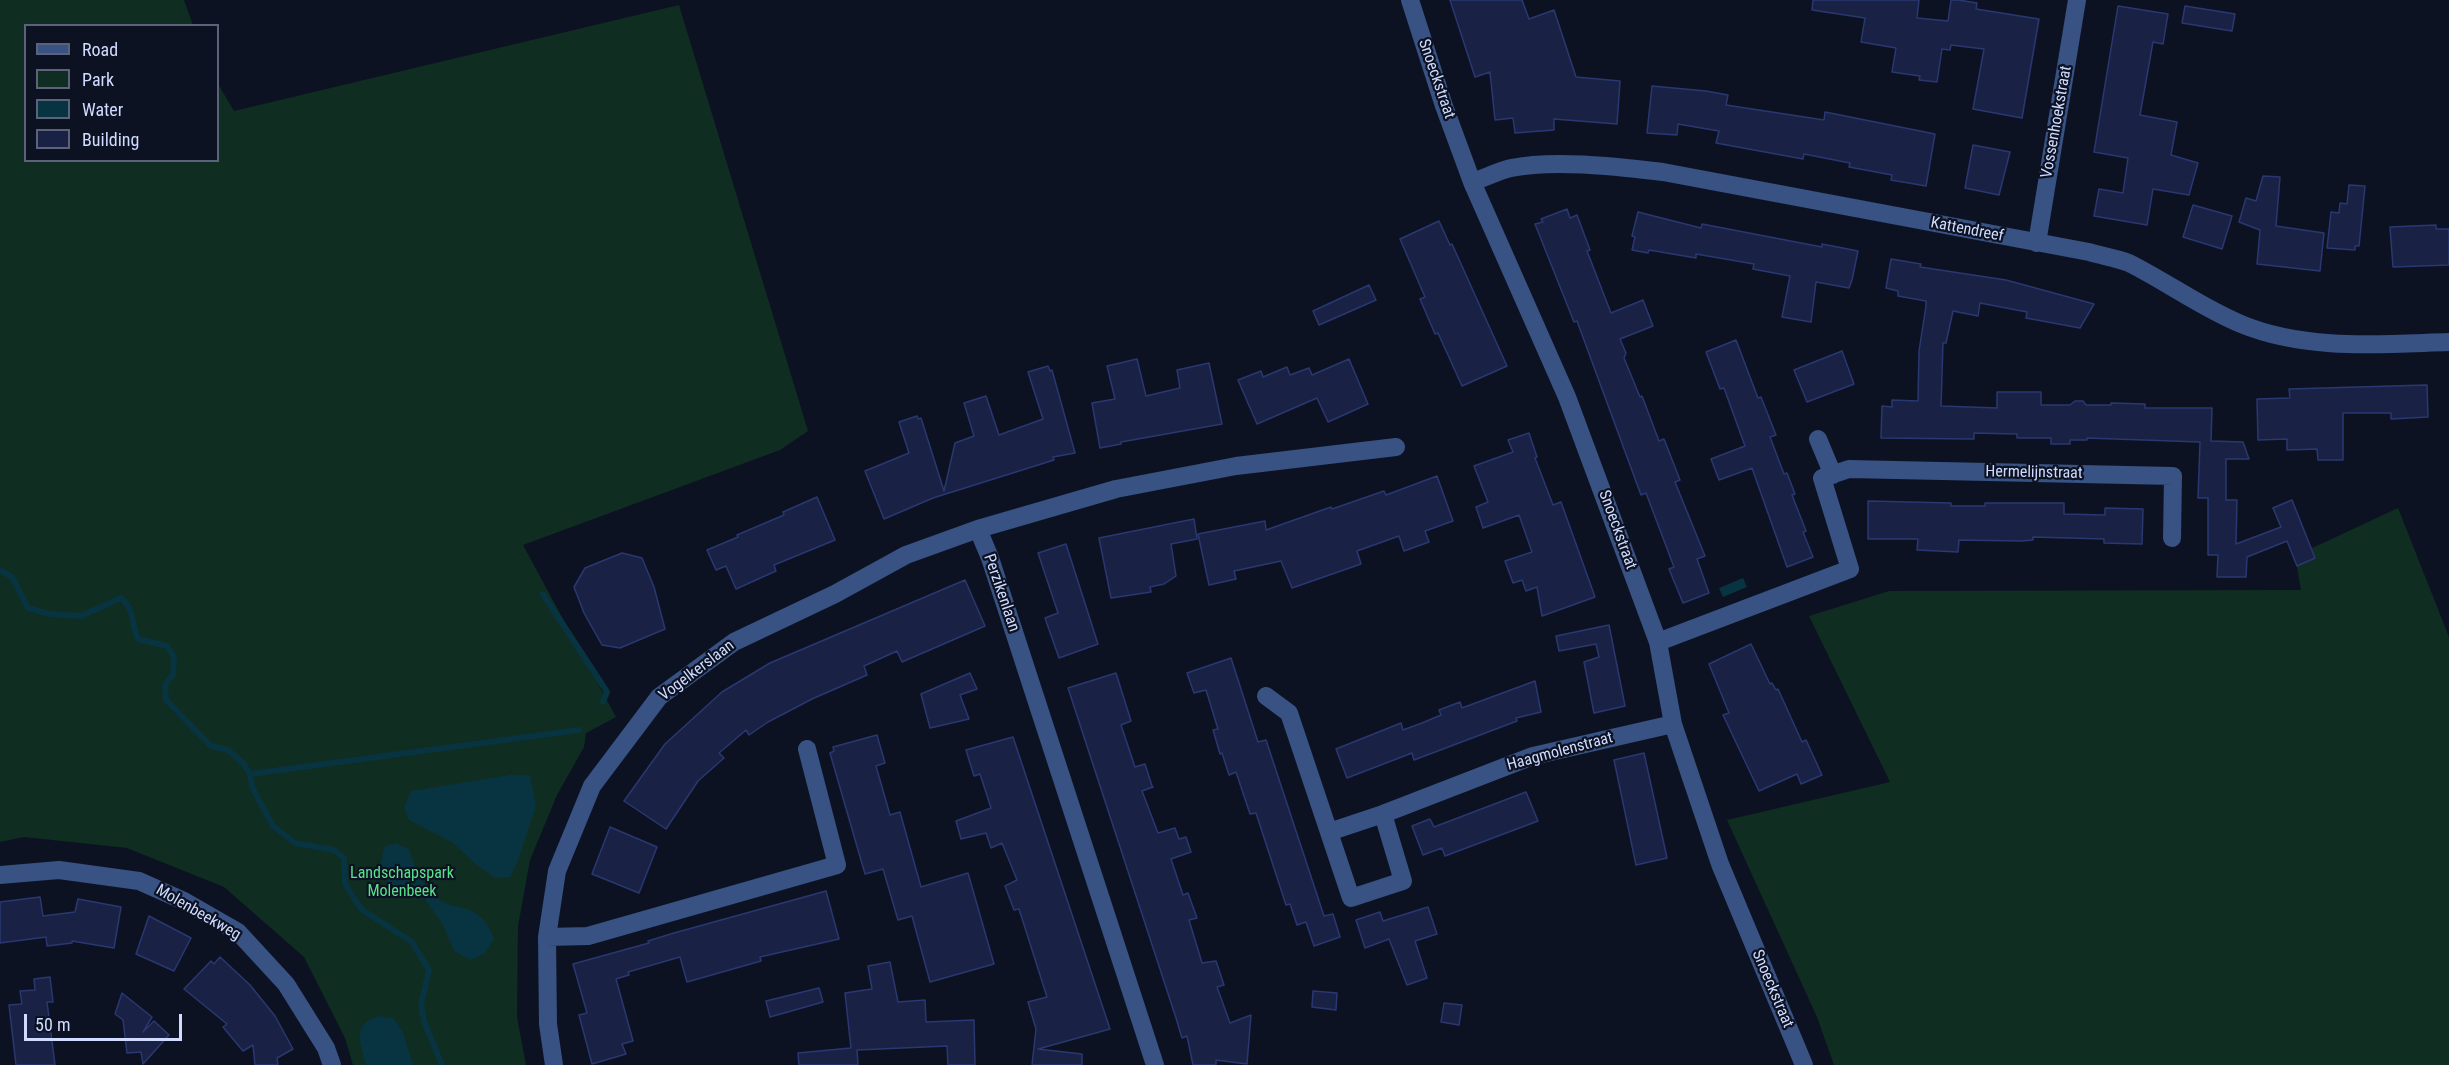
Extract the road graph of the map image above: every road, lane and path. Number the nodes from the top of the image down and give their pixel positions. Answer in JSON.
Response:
{"nodes":[{"id":1,"x":1410,"y":0,"type":"edge"},
{"id":2,"x":2078,"y":0,"type":"edge"},
{"id":3,"x":1472,"y":182,"type":"junction"},
{"id":4,"x":2037,"y":243,"type":"junction"},
{"id":5,"x":2449,"y":342,"type":"edge"},
{"id":6,"x":1818,"y":439,"type":"dead end"},
{"id":7,"x":1396,"y":447,"type":"dead end"},
{"id":8,"x":1833,"y":474,"type":"junction"},
{"id":9,"x":978,"y":529,"type":"junction"},
{"id":10,"x":2172,"y":538,"type":"dead end"},
{"id":11,"x":1658,"y":642,"type":"junction"},
{"id":12,"x":1266,"y":696,"type":"dead end"},
{"id":13,"x":1673,"y":724,"type":"junction"},
{"id":14,"x":807,"y":749,"type":"dead end"},
{"id":15,"x":1383,"y":814,"type":"junction"},
{"id":16,"x":1329,"y":832,"type":"junction"},
{"id":17,"x":0,"y":875,"type":"edge"},
{"id":18,"x":547,"y":937,"type":"junction"},
{"id":19,"x":332,"y":1065,"type":"edge"},
{"id":20,"x":554,"y":1065,"type":"edge"},
{"id":21,"x":1155,"y":1065,"type":"edge"},
{"id":22,"x":1804,"y":1065,"type":"edge"}],
"edges":[{"from":1,"to":3,"type":"street","name":"Snoeckstraat"},
{"from":2,"to":4,"type":"street","name":"Vossenhoekstraat"},
{"from":3,"to":4,"type":"street","name":"Kattendreef"},
{"from":3,"to":11,"type":"street","name":"Snoeckstraat"},
{"from":4,"to":5,"type":"street","name":"Kattendreef"},
{"from":6,"to":8,"type":"street"},
{"from":7,"to":9,"type":"street"},
{"from":8,"to":10,"type":"street","name":"Hermelijnstraat"},
{"from":8,"to":11,"type":"street"},
{"from":9,"to":18,"type":"street","name":"Vogelkerslaan"},
{"from":9,"to":21,"type":"street","name":"Perzikenlaan"},
{"from":11,"to":13,"type":"street","name":"Snoeckstraat"},
{"from":12,"to":16,"type":"street"},
{"from":13,"to":15,"type":"street","name":"Haagmolenstraat"},
{"from":13,"to":22,"type":"street","name":"Snoeckstraat"},
{"from":14,"to":18,"type":"street"},
{"from":15,"to":16,"type":"street","name":"Haagmolenstraat"},
{"from":15,"to":16,"type":"street"},
{"from":17,"to":19,"type":"street","name":"Molenbeekweg"},
{"from":18,"to":20,"type":"street","name":"Vogelkerslaan"}]}
